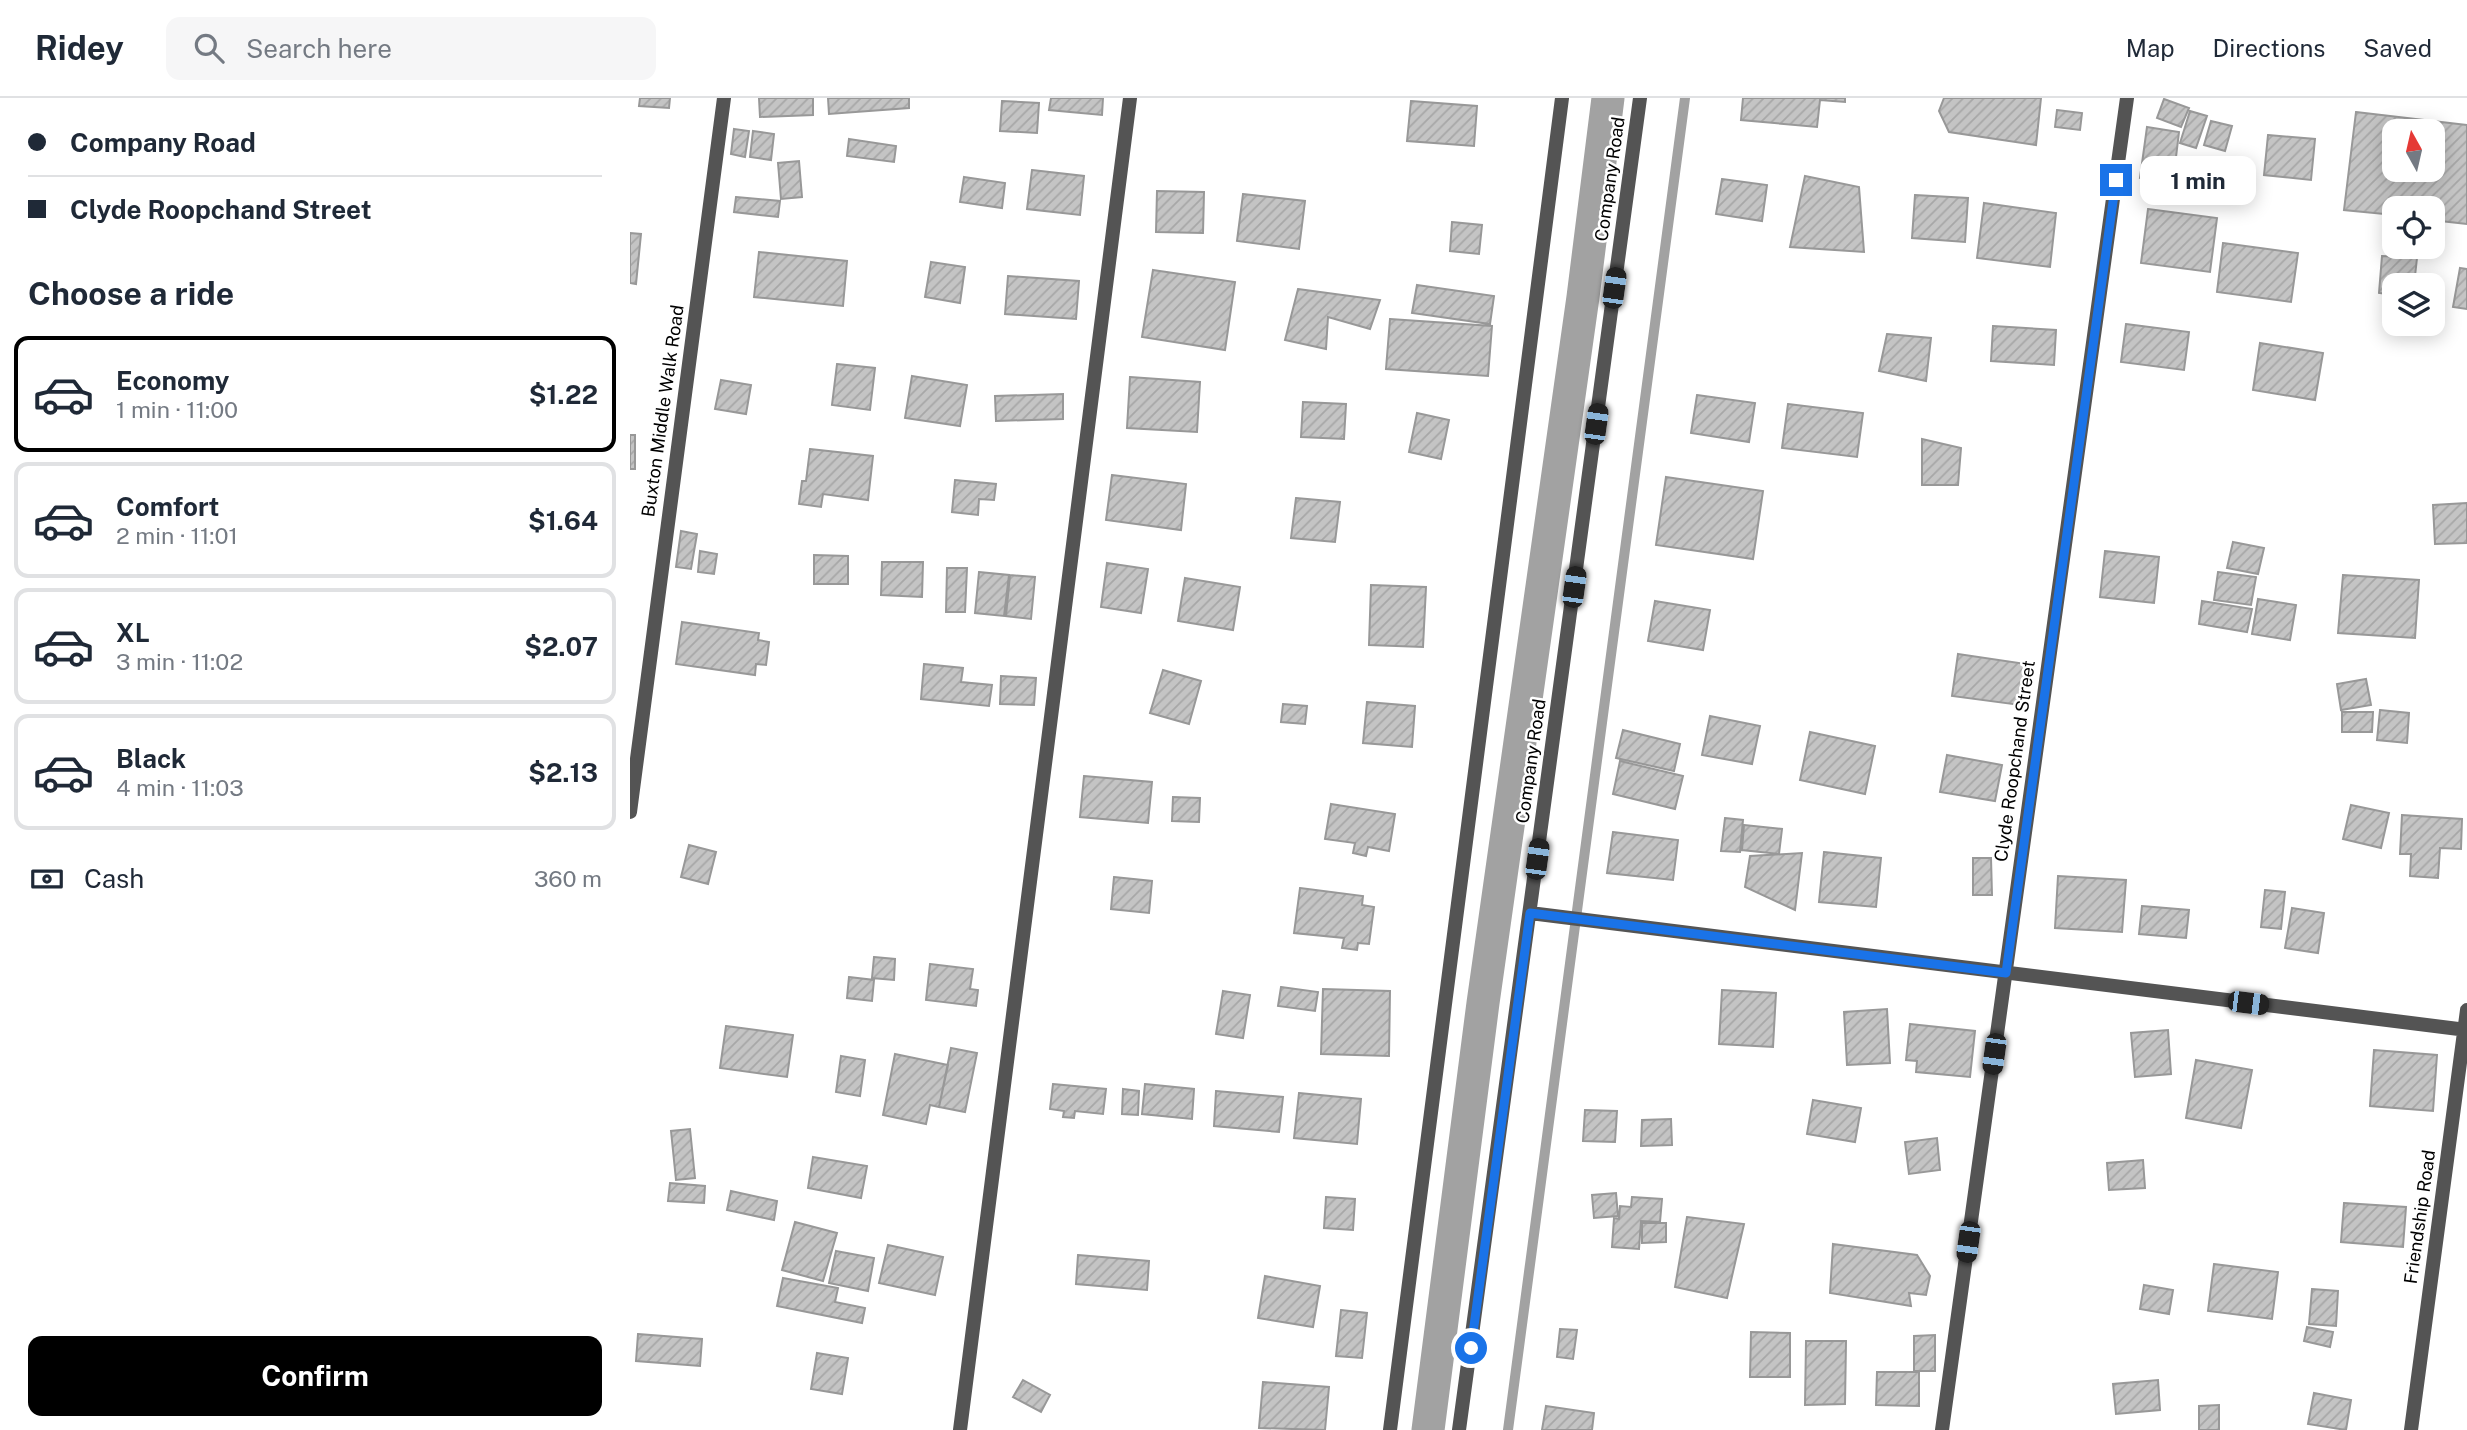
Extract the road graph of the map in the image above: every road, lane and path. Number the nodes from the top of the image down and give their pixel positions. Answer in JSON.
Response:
{"nodes":[{"id":1,"x":724,"y":98,"type":"edge"},
{"id":2,"x":1130,"y":98,"type":"edge"},
{"id":3,"x":1562,"y":98,"type":"edge"},
{"id":4,"x":1640,"y":98,"type":"edge"},
{"id":5,"x":2127,"y":98,"type":"edge"},
{"id":6,"x":630,"y":812,"type":"edge"},
{"id":7,"x":1530,"y":913,"type":"junction"},
{"id":8,"x":2006,"y":973,"type":"junction"},
{"id":9,"x":2467,"y":1010,"type":"edge"},
{"id":10,"x":2466,"y":1030,"type":"edge"},
{"id":11,"x":960,"y":1430,"type":"edge"},
{"id":12,"x":1390,"y":1430,"type":"edge"},
{"id":13,"x":1459,"y":1430,"type":"edge"},
{"id":14,"x":1942,"y":1430,"type":"edge"},
{"id":15,"x":2411,"y":1430,"type":"edge"}],
"edges":[{"from":1,"to":6,"type":"street","name":"Buxton Middle Walk Road"},
{"from":2,"to":11,"type":"street"},
{"from":3,"to":12,"type":"street"},
{"from":4,"to":7,"type":"street","name":"Company Road"},
{"from":5,"to":8,"type":"street","name":"Clyde Roopchand Street"},
{"from":7,"to":8,"type":"street"},
{"from":7,"to":13,"type":"street","name":"Company Road"},
{"from":8,"to":10,"type":"street"},
{"from":8,"to":14,"type":"street","name":"Clyde Roopchand Street"},
{"from":9,"to":10,"type":"street","name":"Friendship Road"},
{"from":10,"to":15,"type":"street","name":"Friendship Road"}]}
